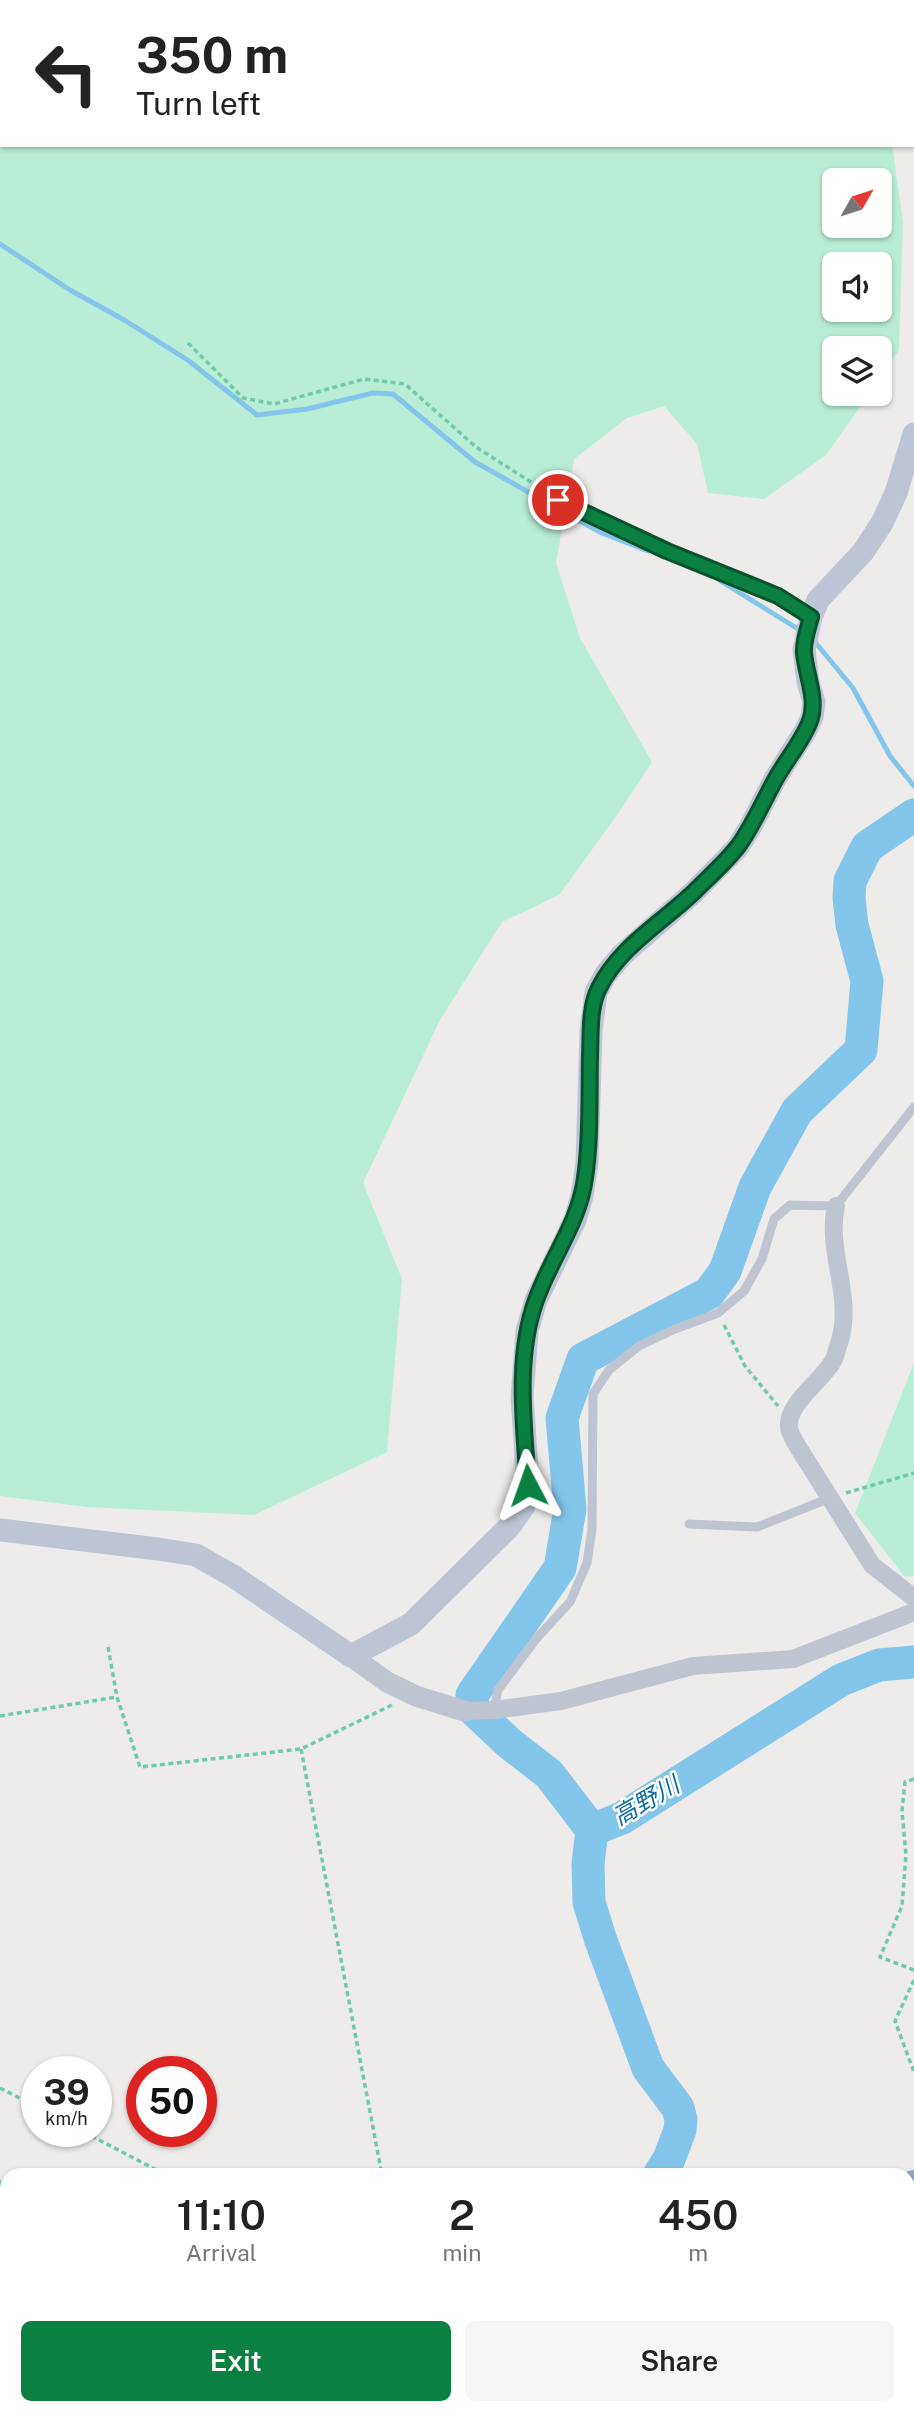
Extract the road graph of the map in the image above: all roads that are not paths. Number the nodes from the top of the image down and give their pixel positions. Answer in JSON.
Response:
{"nodes":[{"id":1,"x":914,"y":434,"type":"edge"},
{"id":2,"x":558,"y":500,"type":"road end"},
{"id":3,"x":811,"y":617,"type":"junction"},
{"id":4,"x":914,"y":1107,"type":"edge"},
{"id":5,"x":836,"y":1206,"type":"junction"},
{"id":6,"x":830,"y":1498,"type":"junction"},
{"id":7,"x":688,"y":1524,"type":"dead end"},
{"id":8,"x":0,"y":1531,"type":"edge"},
{"id":9,"x":914,"y":1598,"type":"edge"},
{"id":10,"x":914,"y":1612,"type":"edge"},
{"id":11,"x":351,"y":1656,"type":"junction"},
{"id":12,"x":494,"y":1710,"type":"junction"},
{"id":13,"x":464,"y":1711,"type":"joint"}],
"edges":[{"from":1,"to":3,"type":"main road"},
{"from":2,"to":3,"type":"street"},
{"from":3,"to":11,"type":"main road"},
{"from":4,"to":5,"type":"lane"},
{"from":5,"to":6,"type":"street"},
{"from":5,"to":12,"type":"lane"},
{"from":6,"to":7,"type":"lane"},
{"from":6,"to":9,"type":"street"},
{"from":8,"to":11,"type":"main road"},
{"from":10,"to":12,"type":"street"},
{"from":11,"to":13,"type":"street"},
{"from":12,"to":13,"type":"street"}]}
